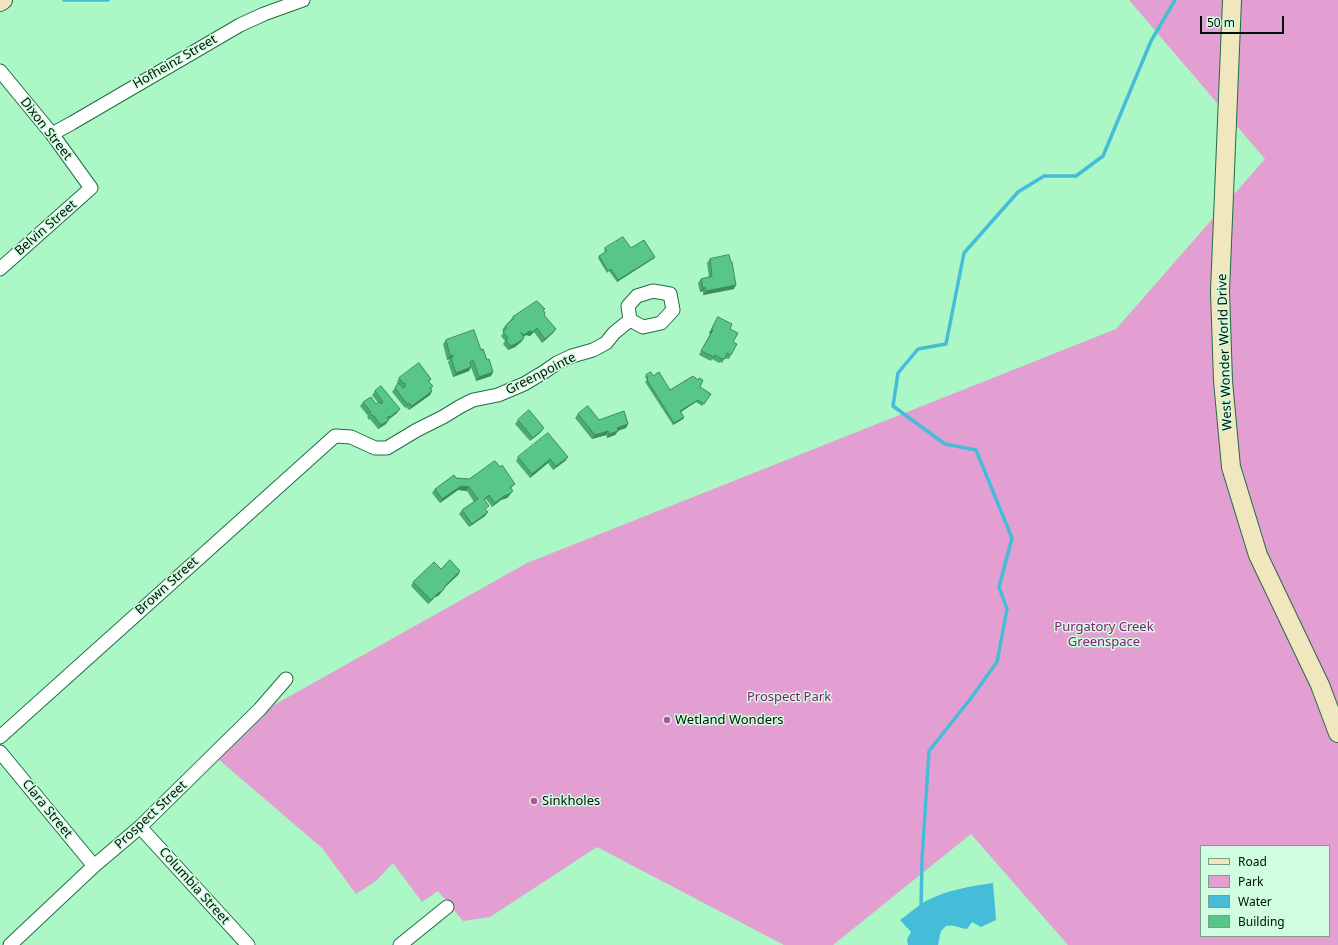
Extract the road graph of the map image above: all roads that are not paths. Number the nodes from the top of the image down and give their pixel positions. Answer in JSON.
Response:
{"nodes":[{"id":1,"x":3,"y":0,"type":"edge"},
{"id":2,"x":303,"y":0,"type":"edge"},
{"id":3,"x":1232,"y":0,"type":"edge"},
{"id":4,"x":0,"y":2,"type":"edge"},
{"id":5,"x":0,"y":71,"type":"edge"},
{"id":6,"x":52,"y":134,"type":"junction"},
{"id":7,"x":91,"y":188,"type":"joint"},
{"id":8,"x":0,"y":269,"type":"edge"},
{"id":9,"x":630,"y":320,"type":"dead end"},
{"id":10,"x":335,"y":436,"type":"joint"},
{"id":11,"x":286,"y":679,"type":"dead end"},
{"id":12,"x":1320,"y":685,"type":"junction"},
{"id":13,"x":1338,"y":708,"type":"edge"},
{"id":14,"x":1338,"y":733,"type":"edge"},
{"id":15,"x":0,"y":737,"type":"edge"},
{"id":16,"x":0,"y":752,"type":"edge"},
{"id":17,"x":140,"y":827,"type":"junction"},
{"id":18,"x":94,"y":866,"type":"junction"},
{"id":19,"x":447,"y":907,"type":"dead end"},
{"id":20,"x":245,"y":944,"type":"edge"},
{"id":21,"x":10,"y":945,"type":"edge"},
{"id":22,"x":400,"y":945,"type":"edge"}],
"edges":[{"from":1,"to":4,"type":"main road"},
{"from":2,"to":6,"type":"street","name":"Hofheinz Street"},
{"from":3,"to":12,"type":"main road","name":"West Wonder World Drive"},
{"from":5,"to":6,"type":"street","name":"Dixon Street"},
{"from":6,"to":7,"type":"street","name":"Dixon Street"},
{"from":7,"to":8,"type":"street","name":"Belvin Street"},
{"from":9,"to":10,"type":"street","name":"Greenpointe"},
{"from":10,"to":15,"type":"street","name":"Brown Street"},
{"from":11,"to":17,"type":"street","name":"Prospect Street"},
{"from":12,"to":13,"type":"main road","name":"West Wonder World Drive"},
{"from":12,"to":14,"type":"main road","name":"West Wonder World Drive"},
{"from":16,"to":18,"type":"street","name":"Clara Street"},
{"from":17,"to":18,"type":"street","name":"Prospect Street"},
{"from":17,"to":20,"type":"street","name":"Columbia Street"},
{"from":18,"to":21,"type":"street","name":"Prospect Street"},
{"from":19,"to":22,"type":"street"}]}
